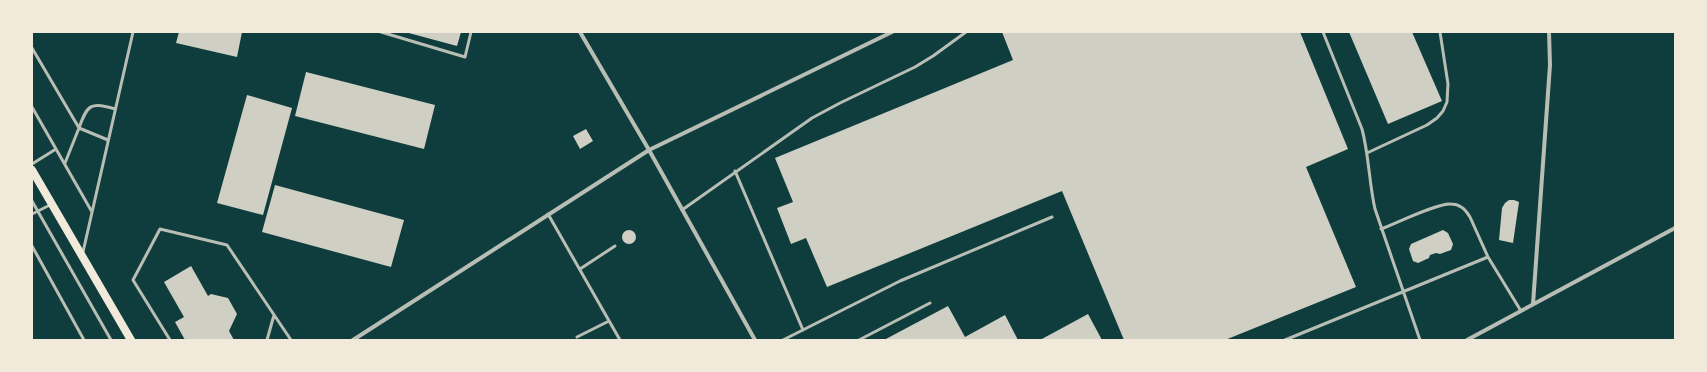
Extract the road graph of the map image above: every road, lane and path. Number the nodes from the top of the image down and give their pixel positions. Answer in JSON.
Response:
{"nodes":[{"id":1,"x":381,"y":32,"type":"edge"},
{"id":2,"x":471,"y":32,"type":"edge"},
{"id":3,"x":580,"y":32,"type":"edge"},
{"id":4,"x":892,"y":32,"type":"edge"},
{"id":5,"x":966,"y":32,"type":"edge"},
{"id":6,"x":1323,"y":32,"type":"edge"},
{"id":7,"x":1440,"y":32,"type":"edge"},
{"id":8,"x":1549,"y":32,"type":"edge"},
{"id":9,"x":132,"y":33,"type":"edge"},
{"id":10,"x":32,"y":48,"type":"edge"},
{"id":11,"x":32,"y":107,"type":"edge"},
{"id":12,"x":115,"y":109,"type":"junction"},
{"id":13,"x":79,"y":128,"type":"junction"},
{"id":14,"x":108,"y":140,"type":"junction"},
{"id":15,"x":56,"y":149,"type":"junction"},
{"id":16,"x":649,"y":150,"type":"junction"},
{"id":17,"x":1367,"y":153,"type":"junction"},
{"id":18,"x":65,"y":163,"type":"junction"},
{"id":19,"x":32,"y":164,"type":"edge"},
{"id":20,"x":32,"y":170,"type":"edge"},
{"id":21,"x":735,"y":171,"type":"junction"},
{"id":22,"x":32,"y":201,"type":"edge"},
{"id":23,"x":52,"y":204,"type":"junction"},
{"id":24,"x":682,"y":210,"type":"junction"},
{"id":25,"x":38,"y":211,"type":"junction"},
{"id":26,"x":92,"y":212,"type":"junction"},
{"id":27,"x":32,"y":214,"type":"edge"},
{"id":28,"x":548,"y":214,"type":"junction"},
{"id":29,"x":1052,"y":217,"type":"dead end"},
{"id":30,"x":1675,"y":228,"type":"edge"},
{"id":31,"x":1382,"y":230,"type":"junction"},
{"id":32,"x":32,"y":246,"type":"edge"},
{"id":33,"x":615,"y":246,"type":"dead end"},
{"id":34,"x":82,"y":256,"type":"junction"},
{"id":35,"x":1488,"y":257,"type":"junction"},
{"id":36,"x":580,"y":269,"type":"junction"},
{"id":37,"x":1403,"y":293,"type":"junction"},
{"id":38,"x":930,"y":303,"type":"dead end"},
{"id":39,"x":1533,"y":304,"type":"junction"},
{"id":40,"x":1521,"y":311,"type":"junction"},
{"id":41,"x":274,"y":314,"type":"junction"},
{"id":42,"x":609,"y":321,"type":"junction"},
{"id":43,"x":803,"y":330,"type":"junction"},
{"id":44,"x":577,"y":337,"type":"dead end"},
{"id":45,"x":84,"y":340,"type":"edge"},
{"id":46,"x":111,"y":340,"type":"edge"},
{"id":47,"x":131,"y":340,"type":"edge"},
{"id":48,"x":170,"y":340,"type":"edge"},
{"id":49,"x":267,"y":340,"type":"edge"},
{"id":50,"x":291,"y":340,"type":"edge"},
{"id":51,"x":353,"y":340,"type":"edge"},
{"id":52,"x":620,"y":340,"type":"edge"},
{"id":53,"x":754,"y":340,"type":"edge"},
{"id":54,"x":783,"y":340,"type":"edge"},
{"id":55,"x":859,"y":340,"type":"edge"},
{"id":56,"x":1284,"y":340,"type":"edge"},
{"id":57,"x":1420,"y":340,"type":"edge"},
{"id":58,"x":1467,"y":340,"type":"edge"}],
"edges":[{"from":1,"to":2,"type":"lane"},
{"from":3,"to":16,"type":"street"},
{"from":4,"to":16,"type":"street"},
{"from":5,"to":21,"type":"lane"},
{"from":6,"to":17,"type":"lane"},
{"from":7,"to":17,"type":"lane"},
{"from":8,"to":39,"type":"street"},
{"from":9,"to":12,"type":"lane"},
{"from":10,"to":13,"type":"lane"},
{"from":11,"to":15,"type":"lane"},
{"from":12,"to":13,"type":"lane"},
{"from":12,"to":14,"type":"lane"},
{"from":13,"to":14,"type":"lane"},
{"from":13,"to":18,"type":"lane"},
{"from":14,"to":26,"type":"lane"},
{"from":15,"to":18,"type":"lane"},
{"from":15,"to":19,"type":"lane"},
{"from":16,"to":24,"type":"street"},
{"from":16,"to":28,"type":"street"},
{"from":17,"to":31,"type":"lane"},
{"from":18,"to":26,"type":"lane"},
{"from":20,"to":23,"type":"main road"},
{"from":21,"to":24,"type":"lane"},
{"from":21,"to":43,"type":"lane"},
{"from":22,"to":25,"type":"lane"},
{"from":23,"to":25,"type":"lane"},
{"from":23,"to":34,"type":"main road"},
{"from":24,"to":53,"type":"street"},
{"from":25,"to":27,"type":"lane"},
{"from":25,"to":46,"type":"lane"},
{"from":26,"to":34,"type":"lane"},
{"from":28,"to":36,"type":"lane"},
{"from":28,"to":51,"type":"street"},
{"from":29,"to":43,"type":"lane"},
{"from":30,"to":39,"type":"street"},
{"from":31,"to":35,"type":"lane"},
{"from":31,"to":37,"type":"lane"},
{"from":32,"to":45,"type":"lane"},
{"from":33,"to":36,"type":"lane"},
{"from":34,"to":47,"type":"main road"},
{"from":35,"to":37,"type":"lane"},
{"from":35,"to":40,"type":"lane"},
{"from":36,"to":42,"type":"lane"},
{"from":37,"to":56,"type":"lane"},
{"from":37,"to":57,"type":"lane"},
{"from":38,"to":55,"type":"lane"},
{"from":39,"to":40,"type":"street"},
{"from":40,"to":58,"type":"street"},
{"from":41,"to":48,"type":"lane"},
{"from":41,"to":49,"type":"lane"},
{"from":41,"to":50,"type":"lane"},
{"from":42,"to":44,"type":"lane"},
{"from":42,"to":52,"type":"lane"},
{"from":43,"to":54,"type":"lane"}]}
